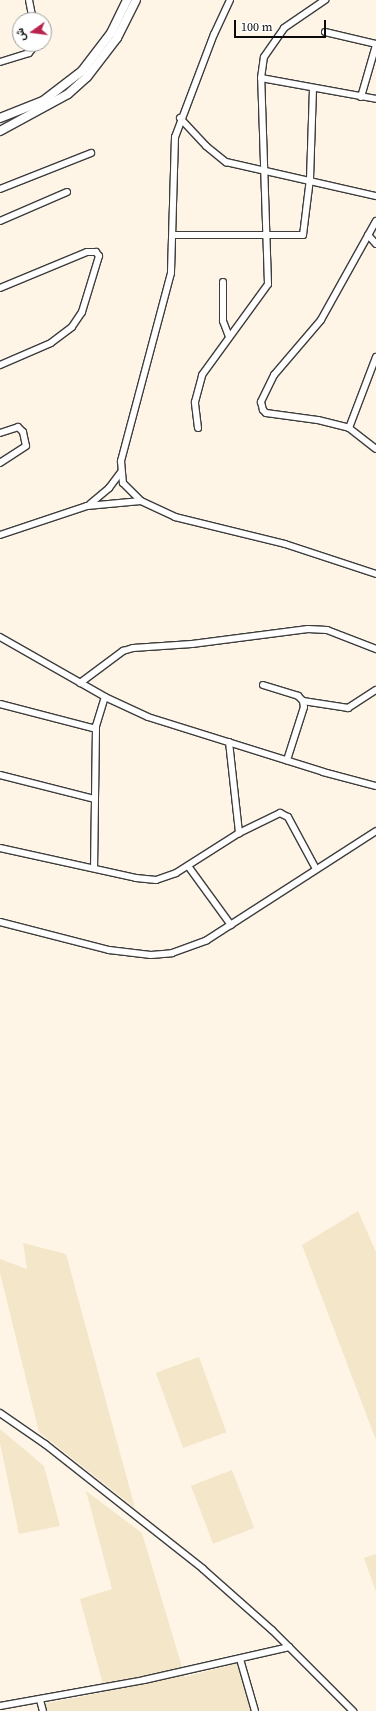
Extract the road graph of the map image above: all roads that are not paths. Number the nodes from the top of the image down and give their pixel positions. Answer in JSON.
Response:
{"nodes":[{"id":1,"x":29,"y":0,"type":"edge"},
{"id":2,"x":127,"y":0,"type":"edge"},
{"id":3,"x":136,"y":0,"type":"edge"},
{"id":4,"x":230,"y":0,"type":"edge"},
{"id":5,"x":325,"y":0,"type":"edge"},
{"id":6,"x":31,"y":12,"type":"edge"},
{"id":7,"x":325,"y":32,"type":"dead end"},
{"id":8,"x":376,"y":44,"type":"edge"},
{"id":9,"x":30,"y":52,"type":"edge"},
{"id":10,"x":0,"y":62,"type":"edge"},
{"id":11,"x":261,"y":78,"type":"junction"},
{"id":12,"x":313,"y":89,"type":"junction"},
{"id":13,"x":361,"y":97,"type":"junction"},
{"id":14,"x":376,"y":99,"type":"edge"},
{"id":15,"x":0,"y":118,"type":"edge"},
{"id":16,"x":180,"y":118,"type":"junction"},
{"id":17,"x":0,"y":131,"type":"edge"},
{"id":18,"x":91,"y":153,"type":"dead end"},
{"id":19,"x":265,"y":171,"type":"junction"},
{"id":20,"x":310,"y":179,"type":"junction"},
{"id":21,"x":0,"y":190,"type":"edge"},
{"id":22,"x":67,"y":192,"type":"dead end"},
{"id":23,"x":376,"y":196,"type":"edge"},
{"id":24,"x":0,"y":221,"type":"edge"},
{"id":25,"x":376,"y":221,"type":"edge"},
{"id":26,"x":173,"y":235,"type":"junction"},
{"id":27,"x":266,"y":236,"type":"junction"},
{"id":28,"x":368,"y":236,"type":"junction"},
{"id":29,"x":376,"y":244,"type":"edge"},
{"id":30,"x":223,"y":282,"type":"dead end"},
{"id":31,"x":0,"y":288,"type":"edge"},
{"id":32,"x":229,"y":337,"type":"junction"},
{"id":33,"x":376,"y":357,"type":"edge"},
{"id":34,"x":0,"y":365,"type":"edge"},
{"id":35,"x":198,"y":428,"type":"dead end"},
{"id":36,"x":349,"y":428,"type":"junction"},
{"id":37,"x":0,"y":434,"type":"edge"},
{"id":38,"x":376,"y":449,"type":"edge"},
{"id":39,"x":0,"y":463,"type":"edge"},
{"id":40,"x":121,"y":472,"type":"junction"},
{"id":41,"x":141,"y":501,"type":"junction"},
{"id":42,"x":87,"y":506,"type":"junction"},
{"id":43,"x":0,"y":535,"type":"edge"},
{"id":44,"x":376,"y":574,"type":"edge"},
{"id":45,"x":0,"y":637,"type":"edge"},
{"id":46,"x":376,"y":649,"type":"edge"},
{"id":47,"x":80,"y":683,"type":"junction"},
{"id":48,"x":263,"y":685,"type":"dead end"},
{"id":49,"x":376,"y":690,"type":"edge"},
{"id":50,"x":105,"y":697,"type":"junction"},
{"id":51,"x":302,"y":701,"type":"junction"},
{"id":52,"x":0,"y":704,"type":"edge"},
{"id":53,"x":96,"y":729,"type":"junction"},
{"id":54,"x":229,"y":742,"type":"junction"},
{"id":55,"x":287,"y":760,"type":"junction"},
{"id":56,"x":0,"y":775,"type":"edge"},
{"id":57,"x":376,"y":786,"type":"edge"},
{"id":58,"x":95,"y":799,"type":"junction"},
{"id":59,"x":376,"y":831,"type":"edge"},
{"id":60,"x":239,"y":833,"type":"junction"},
{"id":61,"x":0,"y":848,"type":"edge"},
{"id":62,"x":188,"y":866,"type":"junction"},
{"id":63,"x":94,"y":867,"type":"junction"},
{"id":64,"x":316,"y":869,"type":"junction"},
{"id":65,"x":0,"y":922,"type":"edge"},
{"id":66,"x":231,"y":925,"type":"junction"},
{"id":67,"x":0,"y":1413,"type":"edge"},
{"id":68,"x":289,"y":1647,"type":"junction"},
{"id":69,"x":240,"y":1659,"type":"junction"},
{"id":70,"x":40,"y":1700,"type":"junction"},
{"id":71,"x":0,"y":1706,"type":"edge"},
{"id":72,"x":43,"y":1711,"type":"edge"},
{"id":73,"x":255,"y":1711,"type":"edge"},
{"id":74,"x":353,"y":1711,"type":"edge"}],
"edges":[{"from":1,"to":6,"type":"street"},
{"from":2,"to":15,"type":"street"},
{"from":3,"to":17,"type":"street"},
{"from":4,"to":16,"type":"street"},
{"from":5,"to":11,"type":"street"},
{"from":7,"to":8,"type":"street"},
{"from":8,"to":13,"type":"street"},
{"from":9,"to":10,"type":"street"},
{"from":11,"to":12,"type":"street"},
{"from":11,"to":19,"type":"street"},
{"from":12,"to":13,"type":"street"},
{"from":12,"to":20,"type":"street"},
{"from":13,"to":14,"type":"street"},
{"from":16,"to":19,"type":"street"},
{"from":16,"to":26,"type":"street"},
{"from":18,"to":21,"type":"street"},
{"from":19,"to":20,"type":"street"},
{"from":19,"to":27,"type":"street"},
{"from":20,"to":23,"type":"street"},
{"from":20,"to":27,"type":"street"},
{"from":22,"to":24,"type":"street"},
{"from":25,"to":28,"type":"street"},
{"from":26,"to":27,"type":"street"},
{"from":26,"to":40,"type":"street"},
{"from":27,"to":32,"type":"street"},
{"from":28,"to":29,"type":"street"},
{"from":28,"to":36,"type":"street"},
{"from":30,"to":32,"type":"street"},
{"from":31,"to":34,"type":"street"},
{"from":32,"to":35,"type":"street"},
{"from":33,"to":36,"type":"street"},
{"from":36,"to":38,"type":"street"},
{"from":37,"to":39,"type":"street"},
{"from":40,"to":41,"type":"street"},
{"from":40,"to":42,"type":"street"},
{"from":41,"to":42,"type":"street"},
{"from":41,"to":44,"type":"street"},
{"from":42,"to":43,"type":"street"},
{"from":45,"to":47,"type":"street"},
{"from":46,"to":47,"type":"street"},
{"from":47,"to":50,"type":"street"},
{"from":48,"to":51,"type":"street"},
{"from":49,"to":51,"type":"street"},
{"from":50,"to":53,"type":"street"},
{"from":50,"to":54,"type":"street"},
{"from":51,"to":55,"type":"street"},
{"from":52,"to":53,"type":"street"},
{"from":53,"to":58,"type":"street"},
{"from":54,"to":55,"type":"street"},
{"from":54,"to":60,"type":"street"},
{"from":55,"to":57,"type":"street"},
{"from":56,"to":58,"type":"street"},
{"from":58,"to":63,"type":"street"},
{"from":59,"to":64,"type":"street"},
{"from":60,"to":62,"type":"street"},
{"from":60,"to":64,"type":"street"},
{"from":61,"to":63,"type":"street"},
{"from":62,"to":63,"type":"street"},
{"from":62,"to":66,"type":"street"},
{"from":64,"to":66,"type":"street"},
{"from":65,"to":66,"type":"street"},
{"from":67,"to":68,"type":"street"},
{"from":68,"to":69,"type":"street"},
{"from":68,"to":74,"type":"street"},
{"from":69,"to":70,"type":"street"},
{"from":69,"to":73,"type":"street"},
{"from":70,"to":71,"type":"street"},
{"from":70,"to":72,"type":"street"}]}
